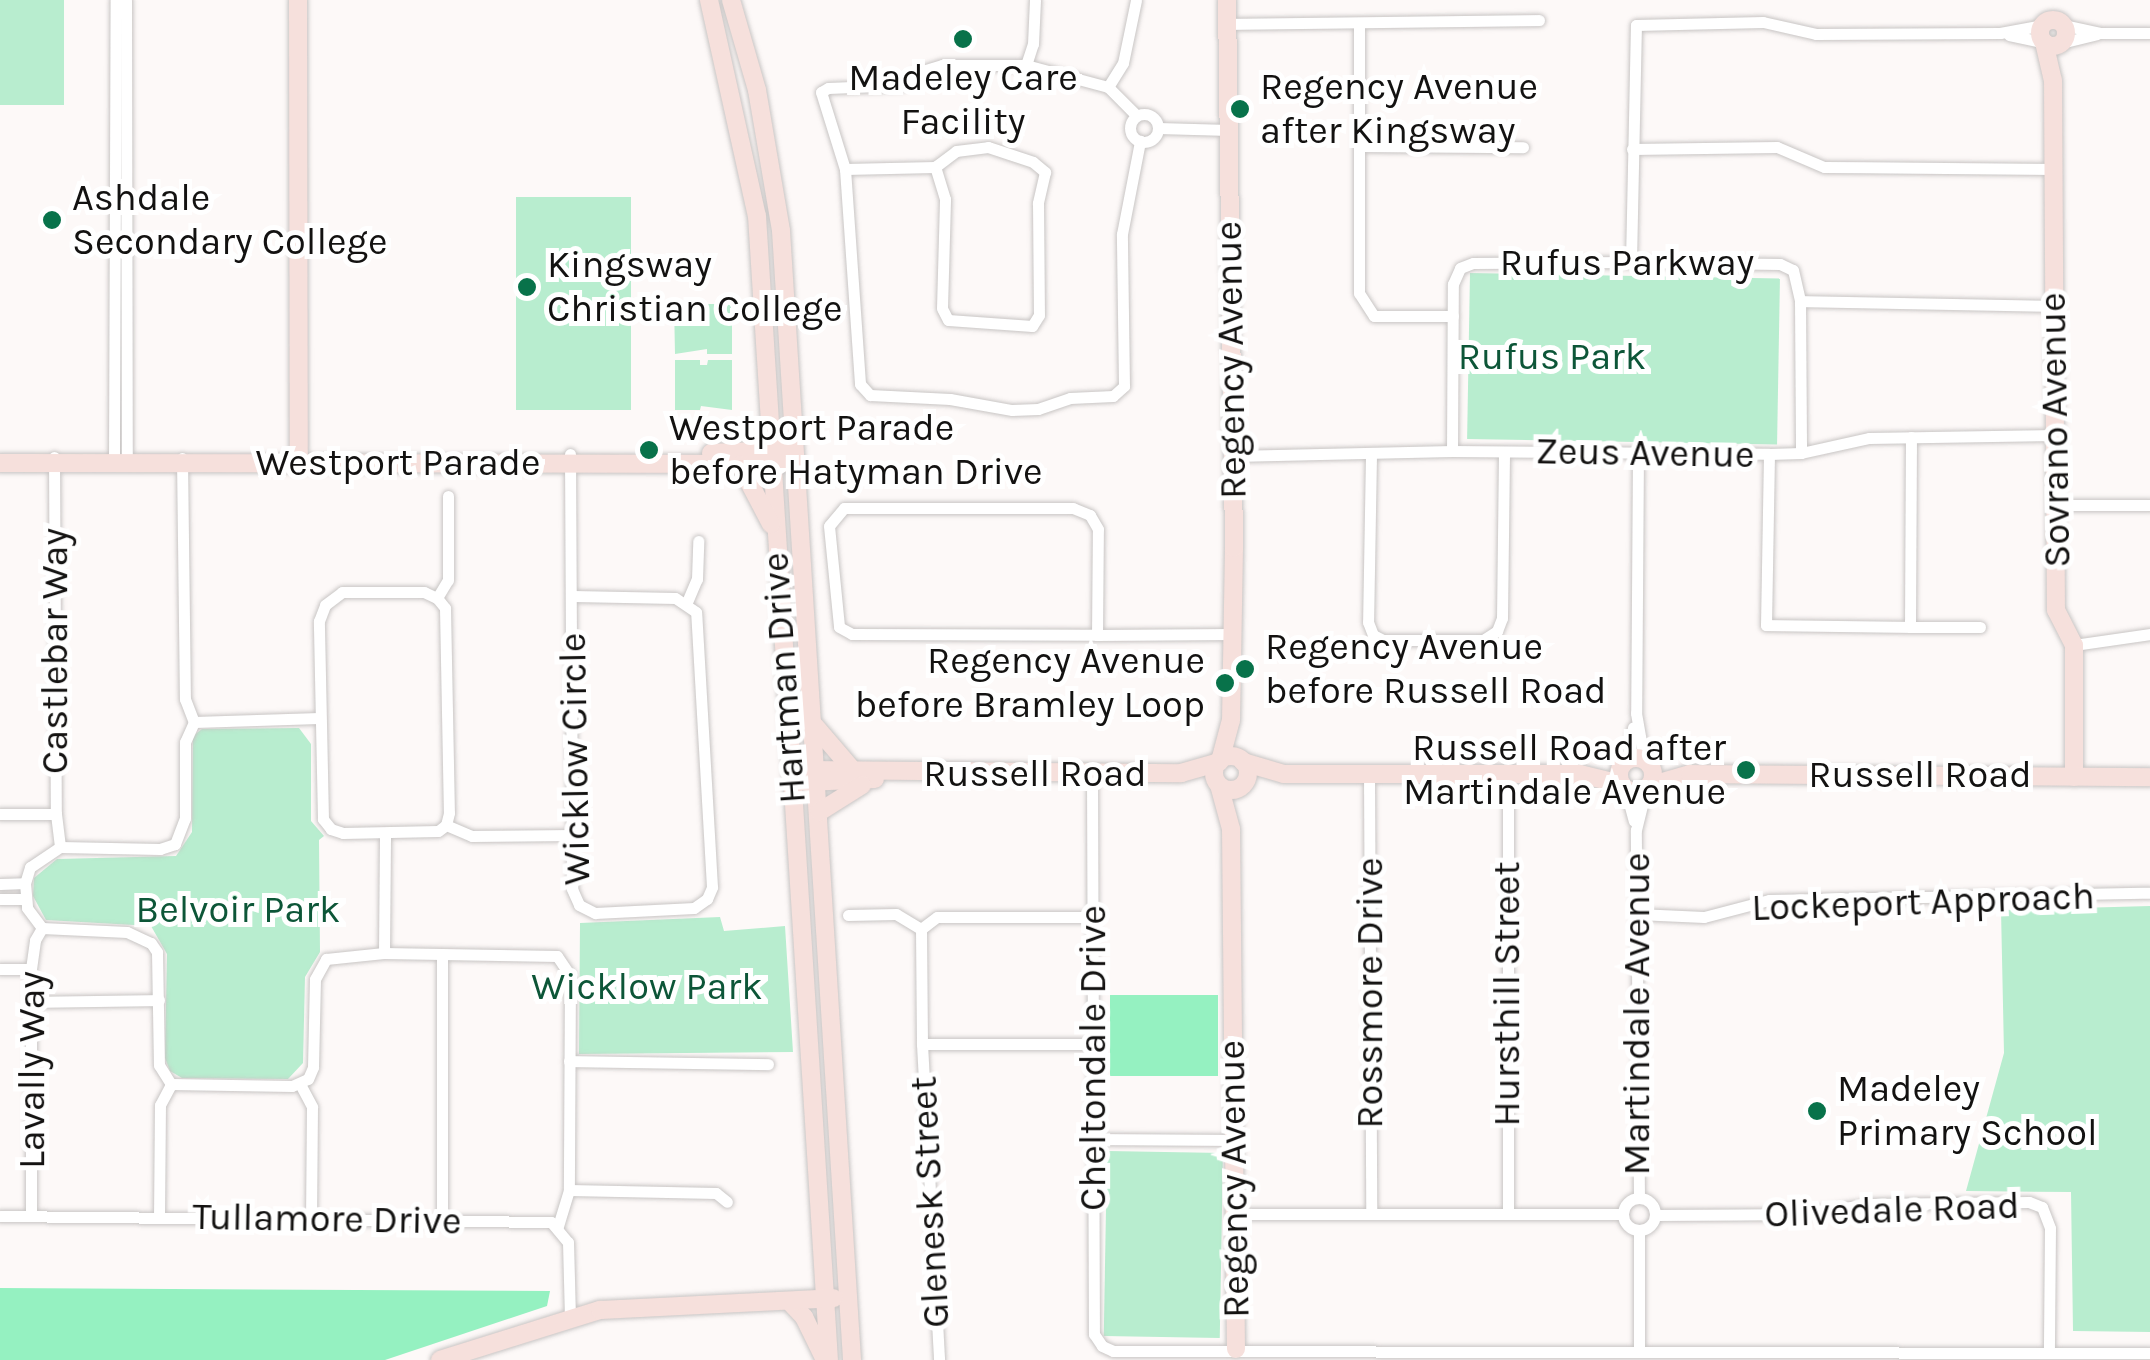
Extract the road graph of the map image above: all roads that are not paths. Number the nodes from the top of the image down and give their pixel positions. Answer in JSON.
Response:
{"nodes":[{"id":1,"x":116,"y":0,"type":"edge"},
{"id":2,"x":126,"y":0,"type":"edge"},
{"id":3,"x":709,"y":0,"type":"edge"},
{"id":4,"x":732,"y":0,"type":"edge"},
{"id":5,"x":1035,"y":0,"type":"edge"},
{"id":6,"x":1136,"y":0,"type":"edge"},
{"id":7,"x":1227,"y":0,"type":"edge"},
{"id":8,"x":2052,"y":0,"type":"edge"},
{"id":9,"x":293,"y":4,"type":"edge"},
{"id":10,"x":1539,"y":20,"type":"dead end"},
{"id":11,"x":1227,"y":24,"type":"junction"},
{"id":12,"x":1359,"y":24,"type":"junction"},
{"id":13,"x":2150,"y":32,"type":"edge"},
{"id":14,"x":2053,"y":34,"type":"junction"},
{"id":15,"x":1026,"y":65,"type":"junction"},
{"id":16,"x":1108,"y":88,"type":"junction"},
{"id":17,"x":1136,"y":116,"type":"junction"},
{"id":18,"x":1158,"y":128,"type":"junction"},
{"id":19,"x":1230,"y":130,"type":"junction"},
{"id":20,"x":1140,"y":142,"type":"junction"},
{"id":21,"x":1361,"y":146,"type":"junction"},
{"id":22,"x":1522,"y":147,"type":"dead end"},
{"id":23,"x":1632,"y":149,"type":"junction"},
{"id":24,"x":935,"y":167,"type":"junction"},
{"id":25,"x":2054,"y":169,"type":"junction"},
{"id":26,"x":845,"y":170,"type":"junction"},
{"id":27,"x":1631,"y":262,"type":"junction"},
{"id":28,"x":1800,"y":301,"type":"junction"},
{"id":29,"x":2052,"y":306,"type":"junction"},
{"id":30,"x":1453,"y":316,"type":"junction"},
{"id":31,"x":2055,"y":435,"type":"junction"},
{"id":32,"x":1911,"y":437,"type":"junction"},
{"id":33,"x":1452,"y":451,"type":"junction"},
{"id":34,"x":1504,"y":452,"type":"junction"},
{"id":35,"x":1638,"y":453,"type":"junction"},
{"id":36,"x":1769,"y":454,"type":"junction"},
{"id":37,"x":1800,"y":454,"type":"junction"},
{"id":38,"x":1232,"y":456,"type":"junction"},
{"id":39,"x":1371,"y":456,"type":"junction"},
{"id":40,"x":772,"y":457,"type":"junction"},
{"id":41,"x":796,"y":457,"type":"junction"},
{"id":42,"x":294,"y":458,"type":"junction"},
{"id":43,"x":0,"y":459,"type":"edge"},
{"id":44,"x":54,"y":459,"type":"junction"},
{"id":45,"x":121,"y":459,"type":"junction"},
{"id":46,"x":182,"y":459,"type":"junction"},
{"id":47,"x":570,"y":459,"type":"junction"},
{"id":48,"x":740,"y":464,"type":"junction"},
{"id":49,"x":448,"y":496,"type":"dead end"},
{"id":50,"x":2056,"y":505,"type":"junction"},
{"id":51,"x":2150,"y":505,"type":"edge"},
{"id":52,"x":774,"y":529,"type":"junction"},
{"id":53,"x":698,"y":541,"type":"dead end"},
{"id":54,"x":572,"y":596,"type":"junction"},
{"id":55,"x":437,"y":598,"type":"junction"},
{"id":56,"x":687,"y":602,"type":"junction"},
{"id":57,"x":1910,"y":626,"type":"junction"},
{"id":58,"x":1980,"y":627,"type":"dead end"},
{"id":59,"x":1232,"y":634,"type":"junction"},
{"id":60,"x":2150,"y":634,"type":"edge"},
{"id":61,"x":1097,"y":636,"type":"junction"},
{"id":62,"x":2074,"y":644,"type":"junction"},
{"id":63,"x":319,"y":718,"type":"junction"},
{"id":64,"x":1231,"y":720,"type":"junction"},
{"id":65,"x":194,"y":722,"type":"junction"},
{"id":66,"x":814,"y":725,"type":"junction"},
{"id":67,"x":1219,"y":761,"type":"junction"},
{"id":68,"x":1242,"y":761,"type":"junction"},
{"id":69,"x":1636,"y":761,"type":"junction"},
{"id":70,"x":850,"y":768,"type":"junction"},
{"id":71,"x":1181,"y":773,"type":"junction"},
{"id":72,"x":1092,"y":774,"type":"junction"},
{"id":73,"x":1284,"y":774,"type":"junction"},
{"id":74,"x":1580,"y":774,"type":"junction"},
{"id":75,"x":1690,"y":774,"type":"junction"},
{"id":76,"x":1369,"y":775,"type":"junction"},
{"id":77,"x":1508,"y":775,"type":"junction"},
{"id":78,"x":792,"y":776,"type":"junction"},
{"id":79,"x":817,"y":776,"type":"junction"},
{"id":80,"x":881,"y":777,"type":"junction"},
{"id":81,"x":2074,"y":777,"type":"junction"},
{"id":82,"x":2150,"y":777,"type":"edge"},
{"id":83,"x":1218,"y":784,"type":"junction"},
{"id":84,"x":1243,"y":784,"type":"junction"},
{"id":85,"x":1623,"y":786,"type":"junction"},
{"id":86,"x":1648,"y":788,"type":"junction"},
{"id":87,"x":819,"y":812,"type":"junction"},
{"id":88,"x":0,"y":814,"type":"edge"},
{"id":89,"x":56,"y":814,"type":"junction"},
{"id":90,"x":446,"y":825,"type":"junction"},
{"id":91,"x":1231,"y":829,"type":"junction"},
{"id":92,"x":1636,"y":830,"type":"junction"},
{"id":93,"x":385,"y":833,"type":"junction"},
{"id":94,"x":572,"y":835,"type":"junction"},
{"id":95,"x":60,"y":847,"type":"junction"},
{"id":96,"x":24,"y":883,"type":"junction"},
{"id":97,"x":0,"y":884,"type":"edge"},
{"id":98,"x":2150,"y":893,"type":"edge"},
{"id":99,"x":24,"y":898,"type":"junction"},
{"id":100,"x":0,"y":899,"type":"edge"},
{"id":101,"x":1637,"y":914,"type":"junction"},
{"id":102,"x":848,"y":915,"type":"dead end"},
{"id":103,"x":1094,"y":916,"type":"junction"},
{"id":104,"x":42,"y":928,"type":"junction"},
{"id":105,"x":921,"y":929,"type":"junction"},
{"id":106,"x":384,"y":954,"type":"junction"},
{"id":107,"x":442,"y":954,"type":"junction"},
{"id":108,"x":0,"y":969,"type":"edge"},
{"id":109,"x":31,"y":969,"type":"junction"},
{"id":110,"x":159,"y":1000,"type":"junction"},
{"id":111,"x":32,"y":1002,"type":"junction"},
{"id":112,"x":922,"y":1044,"type":"junction"},
{"id":113,"x":1093,"y":1044,"type":"junction"},
{"id":114,"x":569,"y":1061,"type":"junction"},
{"id":115,"x":768,"y":1064,"type":"dead end"},
{"id":116,"x":172,"y":1084,"type":"junction"},
{"id":117,"x":300,"y":1084,"type":"junction"},
{"id":118,"x":1093,"y":1139,"type":"junction"},
{"id":119,"x":1234,"y":1140,"type":"junction"},
{"id":120,"x":569,"y":1190,"type":"junction"},
{"id":121,"x":1638,"y":1198,"type":"junction"},
{"id":122,"x":727,"y":1202,"type":"dead end"},
{"id":123,"x":1371,"y":1211,"type":"junction"},
{"id":124,"x":1508,"y":1213,"type":"junction"},
{"id":125,"x":1235,"y":1214,"type":"junction"},
{"id":126,"x":1622,"y":1214,"type":"junction"},
{"id":127,"x":31,"y":1215,"type":"junction"},
{"id":128,"x":1655,"y":1215,"type":"junction"},
{"id":129,"x":0,"y":1216,"type":"edge"},
{"id":130,"x":159,"y":1218,"type":"junction"},
{"id":131,"x":311,"y":1219,"type":"junction"},
{"id":132,"x":442,"y":1220,"type":"junction"},
{"id":133,"x":558,"y":1226,"type":"junction"},
{"id":134,"x":1638,"y":1230,"type":"junction"},
{"id":135,"x":849,"y":1294,"type":"junction"},
{"id":136,"x":825,"y":1296,"type":"junction"},
{"id":137,"x":734,"y":1301,"type":"junction"},
{"id":138,"x":790,"y":1302,"type":"junction"},
{"id":139,"x":570,"y":1319,"type":"junction"},
{"id":140,"x":1099,"y":1344,"type":"junction"},
{"id":141,"x":1236,"y":1349,"type":"junction"},
{"id":142,"x":1640,"y":1350,"type":"junction"},
{"id":143,"x":2049,"y":1352,"type":"junction"},
{"id":144,"x":2150,"y":1353,"type":"edge"},
{"id":145,"x":1557,"y":1355,"type":"edge"},
{"id":146,"x":1680,"y":1355,"type":"edge"},
{"id":147,"x":440,"y":1360,"type":"edge"},
{"id":148,"x":828,"y":1360,"type":"edge"},
{"id":149,"x":852,"y":1360,"type":"edge"},
{"id":150,"x":939,"y":1360,"type":"edge"},
{"id":151,"x":1094,"y":1360,"type":"edge"}],
"edges":[{"from":1,"to":45,"type":"street"},
{"from":2,"to":45,"type":"street"},
{"from":3,"to":40,"type":"street","name":"Hartman Drive"},
{"from":4,"to":41,"type":"street","name":"Hartman Drive"},
{"from":5,"to":15,"type":"street"},
{"from":6,"to":16,"type":"street"},
{"from":7,"to":11,"type":"street","name":"Regency Avenue"},
{"from":8,"to":14,"type":"street","name":"Sovrano Avenue"},
{"from":9,"to":42,"type":"street"},
{"from":10,"to":12,"type":"street"},
{"from":11,"to":12,"type":"street"},
{"from":11,"to":19,"type":"street","name":"Regency Avenue"},
{"from":12,"to":21,"type":"street"},
{"from":13,"to":14,"type":"street"},
{"from":14,"to":23,"type":"street"},
{"from":14,"to":25,"type":"street","name":"Sovrano Avenue"},
{"from":15,"to":16,"type":"street"},
{"from":15,"to":26,"type":"street"},
{"from":16,"to":17,"type":"street"},
{"from":17,"to":18,"type":"street"},
{"from":17,"to":20,"type":"street"},
{"from":18,"to":19,"type":"street"},
{"from":18,"to":20,"type":"street"},
{"from":19,"to":38,"type":"street","name":"Regency Avenue"},
{"from":20,"to":26,"type":"street"},
{"from":21,"to":22,"type":"street"},
{"from":21,"to":30,"type":"street"},
{"from":23,"to":25,"type":"street"},
{"from":23,"to":27,"type":"street"},
{"from":24,"to":24,"type":"street"},
{"from":24,"to":26,"type":"street"},
{"from":25,"to":29,"type":"street","name":"Sovrano Avenue"},
{"from":27,"to":28,"type":"street","name":"Rufus Parkway"},
{"from":27,"to":30,"type":"street","name":"Rufus Parkway"},
{"from":28,"to":29,"type":"street"},
{"from":28,"to":37,"type":"street","name":"Rufus Parkway"},
{"from":29,"to":31,"type":"street","name":"Sovrano Avenue"},
{"from":30,"to":33,"type":"street","name":"Rufus Parkway"},
{"from":31,"to":32,"type":"street","name":"Zeus Avenue"},
{"from":31,"to":50,"type":"street","name":"Sovrano Avenue"},
{"from":32,"to":37,"type":"street","name":"Zeus Avenue"},
{"from":32,"to":57,"type":"street"},
{"from":33,"to":34,"type":"street","name":"Zeus Avenue"},
{"from":33,"to":39,"type":"street","name":"Zeus Avenue"},
{"from":34,"to":35,"type":"street","name":"Zeus Avenue"},
{"from":34,"to":39,"type":"street"},
{"from":35,"to":36,"type":"street","name":"Zeus Avenue"},
{"from":35,"to":69,"type":"street"},
{"from":36,"to":37,"type":"street","name":"Zeus Avenue"},
{"from":36,"to":57,"type":"street"},
{"from":38,"to":39,"type":"street","name":"Zeus Avenue"},
{"from":38,"to":59,"type":"street","name":"Regency Avenue"},
{"from":40,"to":41,"type":"street","name":"Westport Parade"},
{"from":40,"to":47,"type":"street","name":"Westport Parade"},
{"from":40,"to":48,"type":"street","name":"Westport Parade"},
{"from":40,"to":52,"type":"street","name":"Hartman Drive"},
{"from":41,"to":66,"type":"street","name":"Hartman Drive"},
{"from":42,"to":46,"type":"street","name":"Westport Parade"},
{"from":42,"to":47,"type":"street","name":"Westport Parade"},
{"from":43,"to":44,"type":"street","name":"Westport Parade"},
{"from":44,"to":45,"type":"street","name":"Westport Parade"},
{"from":44,"to":89,"type":"street","name":"Castlebar Way"},
{"from":45,"to":46,"type":"street","name":"Westport Parade"},
{"from":46,"to":65,"type":"street"},
{"from":47,"to":48,"type":"street","name":"Westport Parade"},
{"from":47,"to":54,"type":"street","name":"Wicklow Circle"},
{"from":48,"to":52,"type":"street"},
{"from":49,"to":55,"type":"street"},
{"from":50,"to":51,"type":"street"},
{"from":50,"to":62,"type":"street","name":"Sovrano Avenue"},
{"from":52,"to":78,"type":"street","name":"Hartman Drive"},
{"from":53,"to":56,"type":"street","name":"Wicklow Circle"},
{"from":54,"to":56,"type":"street","name":"Wicklow Circle"},
{"from":54,"to":94,"type":"street","name":"Wicklow Circle"},
{"from":55,"to":63,"type":"street"},
{"from":55,"to":90,"type":"street"},
{"from":56,"to":94,"type":"street","name":"Wicklow Circle"},
{"from":57,"to":58,"type":"street"},
{"from":59,"to":61,"type":"street"},
{"from":59,"to":64,"type":"street","name":"Regency Avenue"},
{"from":60,"to":62,"type":"street"},
{"from":61,"to":61,"type":"street"},
{"from":62,"to":81,"type":"street","name":"Sovrano Avenue"},
{"from":63,"to":65,"type":"street"},
{"from":63,"to":93,"type":"street"},
{"from":64,"to":67,"type":"street","name":"Regency Avenue"},
{"from":64,"to":68,"type":"street","name":"Regency Avenue"},
{"from":65,"to":95,"type":"street"},
{"from":66,"to":70,"type":"street"},
{"from":66,"to":79,"type":"street","name":"Hartman Drive"},
{"from":67,"to":68,"type":"street"},
{"from":67,"to":71,"type":"street","name":"Russell Road"},
{"from":67,"to":83,"type":"street"},
{"from":68,"to":73,"type":"street"},
{"from":68,"to":84,"type":"street"},
{"from":69,"to":74,"type":"street"},
{"from":69,"to":75,"type":"street","name":"Russell Road"},
{"from":69,"to":85,"type":"street"},
{"from":69,"to":86,"type":"street"},
{"from":70,"to":79,"type":"street","name":"Russell Road"},
{"from":70,"to":80,"type":"street","name":"Russell Road"},
{"from":71,"to":72,"type":"street","name":"Russell Road"},
{"from":71,"to":83,"type":"street","name":"Russell Road"},
{"from":72,"to":80,"type":"street","name":"Russell Road"},
{"from":72,"to":103,"type":"street","name":"Cheltondale Drive"},
{"from":73,"to":76,"type":"street"},
{"from":73,"to":84,"type":"street"},
{"from":74,"to":77,"type":"street"},
{"from":74,"to":85,"type":"street"},
{"from":75,"to":81,"type":"street","name":"Russell Road"},
{"from":75,"to":86,"type":"street","name":"Russell Road"},
{"from":76,"to":77,"type":"street"},
{"from":76,"to":123,"type":"street","name":"Rossmore Drive"},
{"from":77,"to":124,"type":"street","name":"Hursthill Street"},
{"from":78,"to":79,"type":"street","name":"Russell Road"},
{"from":78,"to":136,"type":"street","name":"Hartman Drive"},
{"from":79,"to":80,"type":"street","name":"Russell Road"},
{"from":79,"to":87,"type":"street","name":"Hartman Drive"},
{"from":80,"to":87,"type":"street"},
{"from":81,"to":82,"type":"street","name":"Russell Road"},
{"from":83,"to":84,"type":"street"},
{"from":83,"to":91,"type":"street","name":"Regency Avenue"},
{"from":84,"to":91,"type":"street","name":"Regency Avenue"},
{"from":85,"to":86,"type":"street","name":"Russell Road"},
{"from":85,"to":92,"type":"street","name":"Martindale Avenue"},
{"from":86,"to":92,"type":"street","name":"Martindale Avenue"},
{"from":87,"to":135,"type":"street","name":"Hartman Drive"},
{"from":88,"to":89,"type":"street"},
{"from":89,"to":95,"type":"street","name":"Castlebar Way"},
{"from":90,"to":93,"type":"street"},
{"from":90,"to":94,"type":"street"},
{"from":91,"to":119,"type":"street","name":"Regency Avenue"},
{"from":92,"to":101,"type":"street","name":"Martindale Avenue"},
{"from":93,"to":106,"type":"street"},
{"from":95,"to":96,"type":"street"},
{"from":96,"to":97,"type":"street"},
{"from":96,"to":99,"type":"street"},
{"from":98,"to":101,"type":"street","name":"Lockeport Approach"},
{"from":99,"to":100,"type":"street"},
{"from":99,"to":104,"type":"street"},
{"from":101,"to":121,"type":"street","name":"Martindale Avenue"},
{"from":102,"to":105,"type":"street"},
{"from":103,"to":105,"type":"street"},
{"from":103,"to":113,"type":"street","name":"Cheltondale Drive"},
{"from":104,"to":109,"type":"street","name":"Lavally Way"},
{"from":104,"to":110,"type":"street"},
{"from":105,"to":112,"type":"street","name":"Glenesk Street"},
{"from":106,"to":107,"type":"street"},
{"from":106,"to":117,"type":"street"},
{"from":107,"to":114,"type":"street"},
{"from":107,"to":132,"type":"street"},
{"from":108,"to":109,"type":"street"},
{"from":109,"to":111,"type":"street","name":"Lavally Way"},
{"from":110,"to":111,"type":"street"},
{"from":110,"to":116,"type":"street"},
{"from":111,"to":127,"type":"street","name":"Lavally Way"},
{"from":112,"to":113,"type":"street"},
{"from":112,"to":150,"type":"street","name":"Glenesk Street"},
{"from":113,"to":118,"type":"street","name":"Cheltondale Drive"},
{"from":114,"to":115,"type":"street"},
{"from":114,"to":120,"type":"street"},
{"from":116,"to":117,"type":"street"},
{"from":116,"to":130,"type":"street"},
{"from":117,"to":131,"type":"street"},
{"from":118,"to":119,"type":"street"},
{"from":118,"to":140,"type":"street","name":"Cheltondale Drive"},
{"from":119,"to":125,"type":"street","name":"Regency Avenue"},
{"from":120,"to":122,"type":"street"},
{"from":120,"to":133,"type":"street"},
{"from":121,"to":126,"type":"street"},
{"from":121,"to":128,"type":"street"},
{"from":123,"to":124,"type":"street"},
{"from":123,"to":125,"type":"street"},
{"from":124,"to":126,"type":"street"},
{"from":125,"to":141,"type":"street","name":"Regency Avenue"},
{"from":126,"to":134,"type":"street"},
{"from":127,"to":129,"type":"street","name":"Tullamore Drive"},
{"from":127,"to":130,"type":"street","name":"Tullamore Drive"},
{"from":128,"to":134,"type":"street"},
{"from":128,"to":143,"type":"street","name":"Olivedale Road"},
{"from":130,"to":131,"type":"street","name":"Tullamore Drive"},
{"from":131,"to":132,"type":"street","name":"Tullamore Drive"},
{"from":132,"to":133,"type":"street","name":"Tullamore Drive"},
{"from":133,"to":139,"type":"street"},
{"from":134,"to":142,"type":"street","name":"Martindale Avenue"},
{"from":135,"to":136,"type":"street"},
{"from":135,"to":149,"type":"street","name":"Hartman Drive"},
{"from":136,"to":137,"type":"street"},
{"from":136,"to":138,"type":"street"},
{"from":136,"to":148,"type":"street","name":"Hartman Drive"},
{"from":137,"to":138,"type":"street"},
{"from":137,"to":139,"type":"street"},
{"from":138,"to":148,"type":"street"},
{"from":139,"to":147,"type":"street"},
{"from":140,"to":141,"type":"street"},
{"from":140,"to":151,"type":"street"},
{"from":141,"to":145,"type":"street"},
{"from":142,"to":145,"type":"street"},
{"from":142,"to":146,"type":"street"},
{"from":143,"to":144,"type":"street"},
{"from":143,"to":146,"type":"street"}]}
